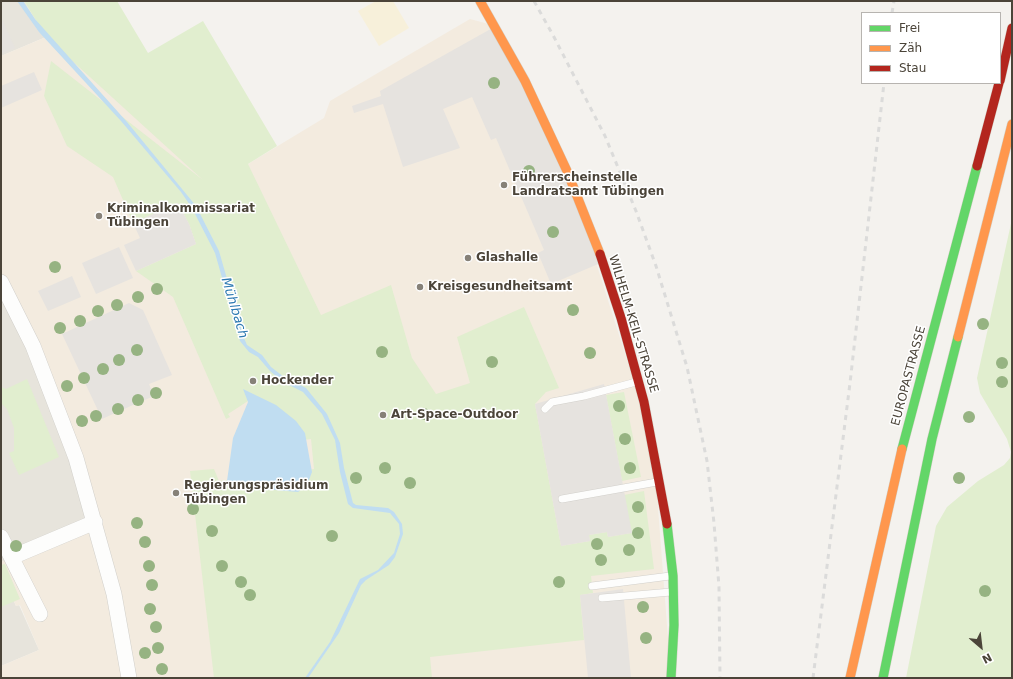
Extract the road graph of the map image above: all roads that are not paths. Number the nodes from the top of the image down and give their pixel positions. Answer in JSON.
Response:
{"nodes":[{"id":1,"x":480,"y":1,"type":"edge"},
{"id":2,"x":1012,"y":28,"type":"edge"},
{"id":3,"x":1001,"y":78,"type":"edge"},
{"id":4,"x":999,"y":84,"type":"edge"},
{"id":5,"x":1012,"y":124,"type":"edge"},
{"id":6,"x":1,"y":282,"type":"edge"},
{"id":7,"x":639,"y":381,"type":"junction"},
{"id":8,"x":545,"y":409,"type":"dead end"},
{"id":9,"x":660,"y":482,"type":"junction"},
{"id":10,"x":562,"y":499,"type":"dead end"},
{"id":11,"x":95,"y":522,"type":"junction"},
{"id":12,"x":1,"y":537,"type":"edge"},
{"id":13,"x":8,"y":557,"type":"edge"},
{"id":14,"x":673,"y":576,"type":"junction"},
{"id":15,"x":592,"y":586,"type":"dead end"},
{"id":16,"x":673,"y":592,"type":"junction"},
{"id":17,"x":602,"y":598,"type":"dead end"},
{"id":18,"x":40,"y":614,"type":"dead end"},
{"id":19,"x":129,"y":678,"type":"edge"},
{"id":20,"x":670,"y":678,"type":"edge"},
{"id":21,"x":850,"y":678,"type":"edge"},
{"id":22,"x":883,"y":678,"type":"edge"}],
"edges":[{"from":1,"to":7,"type":"main road","name":"WILHELM-KEIL-STRASSE"},
{"from":2,"to":3,"type":"main road","name":"EUROPASTRASSE"},
{"from":4,"to":21,"type":"main road","name":"EUROPASTRASSE"},
{"from":5,"to":22,"type":"main road"},
{"from":6,"to":11,"type":"street"},
{"from":7,"to":8,"type":"lane"},
{"from":7,"to":9,"type":"main road","name":"WILHELM-KEIL-STRASSE"},
{"from":9,"to":10,"type":"lane"},
{"from":9,"to":14,"type":"main road","name":"WILHELM-KEIL-STRASSE"},
{"from":11,"to":13,"type":"street"},
{"from":11,"to":19,"type":"street"},
{"from":12,"to":13,"type":"street"},
{"from":13,"to":18,"type":"street"},
{"from":14,"to":15,"type":"lane"},
{"from":14,"to":16,"type":"main road","name":"WILHELM-KEIL-STRASSE"},
{"from":16,"to":17,"type":"lane"},
{"from":16,"to":20,"type":"main road","name":"WILHELM-KEIL-STRASSE"}]}
